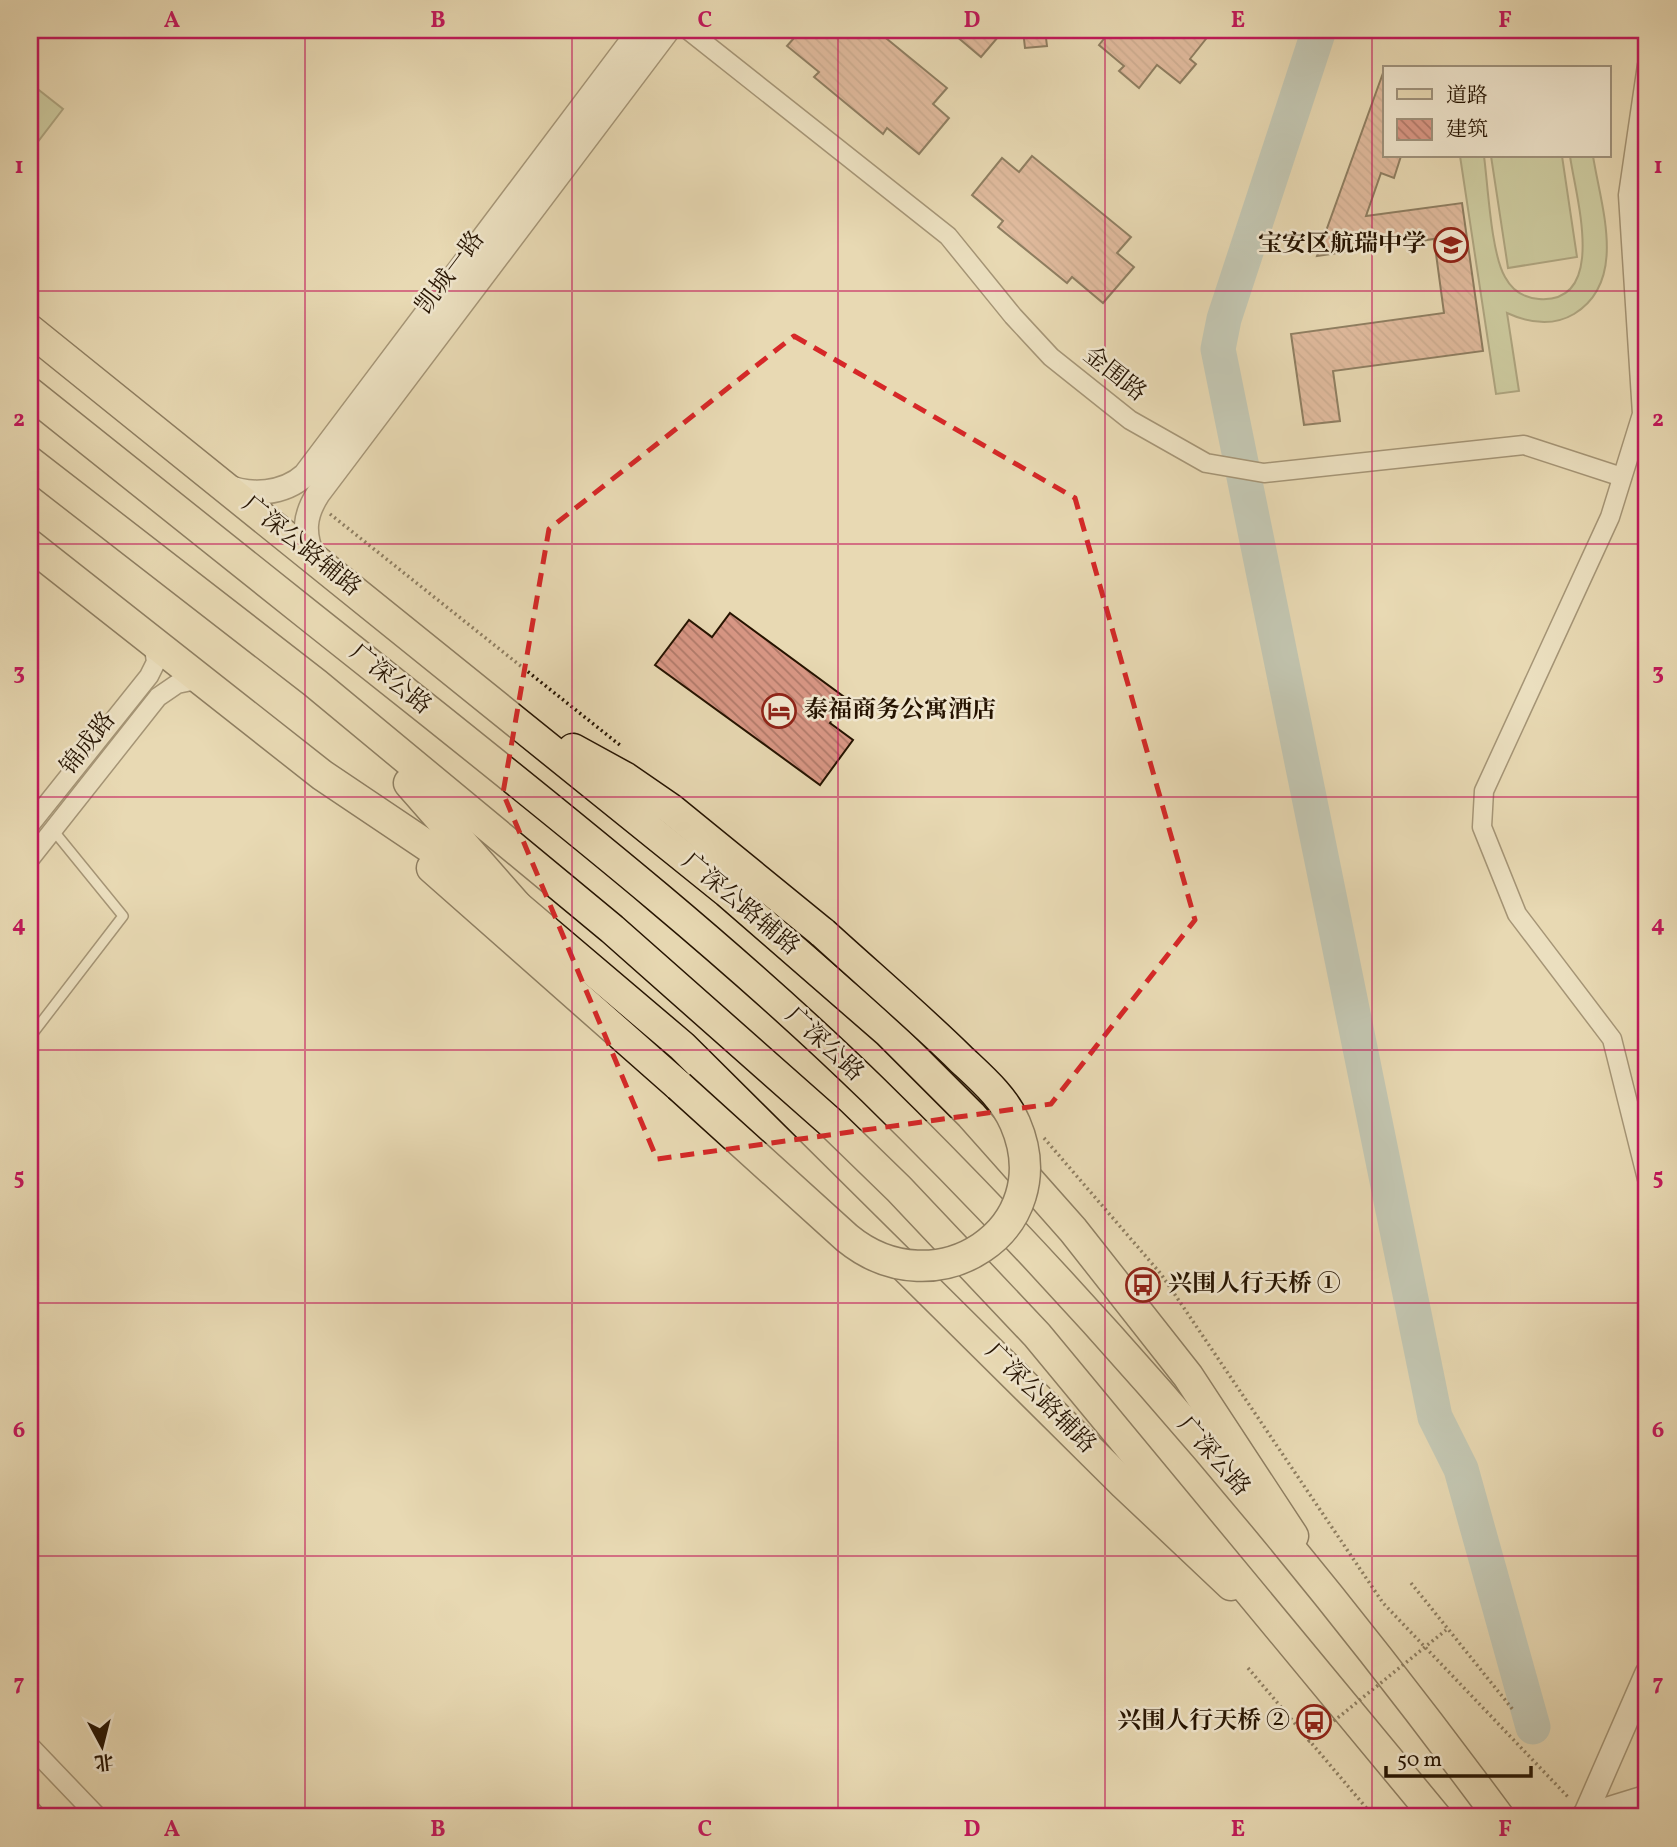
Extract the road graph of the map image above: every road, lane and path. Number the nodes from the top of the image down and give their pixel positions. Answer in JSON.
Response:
{"nodes":[{"id":1,"x":688,"y":30,"type":"edge"},
{"id":2,"x":653,"y":32,"type":"edge"},
{"id":3,"x":1647,"y":65,"type":"edge"},
{"id":4,"x":30,"y":330,"type":"edge"},
{"id":5,"x":30,"y":393,"type":"edge"},
{"id":6,"x":30,"y":462,"type":"edge"},
{"id":7,"x":1622,"y":477,"type":"junction"},
{"id":8,"x":222,"y":484,"type":"junction"},
{"id":9,"x":30,"y":545,"type":"edge"},
{"id":10,"x":313,"y":557,"type":"junction"},
{"id":11,"x":153,"y":641,"type":"junction"},
{"id":12,"x":201,"y":679,"type":"junction"},
{"id":13,"x":315,"y":683,"type":"junction"},
{"id":14,"x":480,"y":691,"type":"junction"},
{"id":15,"x":322,"y":775,"type":"junction"},
{"id":16,"x":30,"y":825,"type":"edge"},
{"id":17,"x":52,"y":831,"type":"junction"},
{"id":18,"x":30,"y":859,"type":"edge"},
{"id":19,"x":517,"y":906,"type":"junction"},
{"id":20,"x":30,"y":1037,"type":"edge"},
{"id":21,"x":1647,"y":1179,"type":"edge"},
{"id":22,"x":1411,"y":1583,"type":"dead end"},
{"id":23,"x":1331,"y":1596,"type":"junction"},
{"id":24,"x":1446,"y":1630,"type":"junction"},
{"id":25,"x":1298,"y":1649,"type":"junction"},
{"id":26,"x":1248,"y":1668,"type":"dead end"},
{"id":27,"x":1647,"y":1673,"type":"edge"},
{"id":28,"x":1514,"y":1711,"type":"dead end"},
{"id":29,"x":1308,"y":1742,"type":"junction"},
{"id":30,"x":30,"y":1746,"type":"edge"},
{"id":31,"x":1647,"y":1797,"type":"edge"},
{"id":32,"x":30,"y":1809,"type":"edge"},
{"id":33,"x":1584,"y":1816,"type":"edge"},
{"id":34,"x":37,"y":1817,"type":"edge"},
{"id":35,"x":98,"y":1817,"type":"edge"},
{"id":36,"x":1374,"y":1817,"type":"edge"},
{"id":37,"x":1436,"y":1817,"type":"edge"},
{"id":38,"x":1499,"y":1817,"type":"edge"}],
"edges":[{"from":1,"to":7,"type":"street","name":"金围路"},
{"from":2,"to":8,"type":"street","name":"凯城一路"},
{"from":2,"to":10,"type":"street","name":"凯城一路"},
{"from":3,"to":7,"type":"street"},
{"from":4,"to":8,"type":"main road","name":"广深公路辅路"},
{"from":5,"to":23,"type":"main road","name":"广深公路"},
{"from":6,"to":13,"type":"main road","name":"广深公路"},
{"from":7,"to":21,"type":"street"},
{"from":8,"to":10,"type":"main road","name":"广深公路辅路"},
{"from":9,"to":11,"type":"main road","name":"广深公路辅路"},
{"from":10,"to":14,"type":"main road","name":"广深公路辅路"},
{"from":11,"to":12,"type":"main road","name":"广深公路辅路"},
{"from":11,"to":16,"type":"street","name":"锦成路"},
{"from":12,"to":15,"type":"main road","name":"广深公路辅路"},
{"from":12,"to":17,"type":"street","name":"锦成路"},
{"from":13,"to":19,"type":"main road"},
{"from":13,"to":25,"type":"main road","name":"广深公路"},
{"from":14,"to":15,"type":"main road","bridge":true},
{"from":14,"to":23,"type":"main road","name":"广深公路辅路"},
{"from":15,"to":19,"type":"main road","name":"广深公路辅路"},
{"from":17,"to":18,"type":"street","name":"锦成路"},
{"from":17,"to":20,"type":"lane"},
{"from":19,"to":25,"type":"main road","name":"广深公路辅路"},
{"from":22,"to":24,"type":"path"},
{"from":23,"to":38,"type":"main road","name":"广深公路"},
{"from":24,"to":28,"type":"path"},
{"from":24,"to":29,"type":"path","bridge":true},
{"from":25,"to":37,"type":"main road","name":"广深公路"},
{"from":26,"to":29,"type":"path"},
{"from":27,"to":33,"type":"street"},
{"from":29,"to":36,"type":"path"},
{"from":30,"to":35,"type":"street"},
{"from":31,"to":33,"type":"street"},
{"from":32,"to":34,"type":"street"}]}
